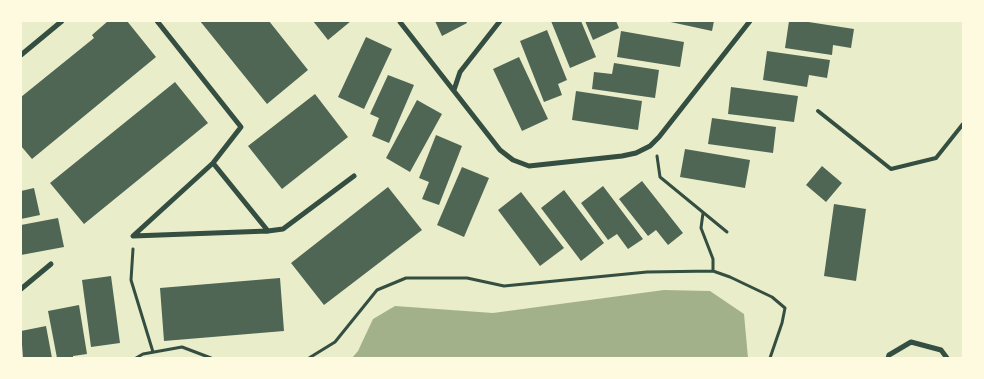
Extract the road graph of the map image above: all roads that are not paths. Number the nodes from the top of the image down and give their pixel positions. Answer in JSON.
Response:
{"nodes":[{"id":1,"x":62,"y":21,"type":"edge"},
{"id":2,"x":157,"y":21,"type":"edge"},
{"id":3,"x":500,"y":21,"type":"edge"},
{"id":4,"x":750,"y":21,"type":"edge"},
{"id":5,"x":400,"y":22,"type":"edge"},
{"id":6,"x":21,"y":55,"type":"edge"},
{"id":7,"x":454,"y":90,"type":"junction"},
{"id":8,"x":818,"y":111,"type":"dead end"},
{"id":9,"x":963,"y":124,"type":"edge"},
{"id":10,"x":213,"y":163,"type":"junction"},
{"id":11,"x":354,"y":176,"type":"dead end"},
{"id":12,"x":268,"y":231,"type":"junction"},
{"id":13,"x":51,"y":264,"type":"dead end"},
{"id":14,"x":21,"y":289,"type":"edge"},
{"id":15,"x":888,"y":358,"type":"edge"},
{"id":16,"x":946,"y":358,"type":"edge"}],
"edges":[{"from":1,"to":6,"type":"street"},
{"from":2,"to":10,"type":"street"},
{"from":3,"to":7,"type":"street"},
{"from":4,"to":7,"type":"street"},
{"from":5,"to":7,"type":"street"},
{"from":8,"to":9,"type":"lane"},
{"from":10,"to":12,"type":"street"},
{"from":10,"to":12,"type":"street"},
{"from":11,"to":12,"type":"street"},
{"from":13,"to":14,"type":"street"},
{"from":15,"to":16,"type":"street"}]}
